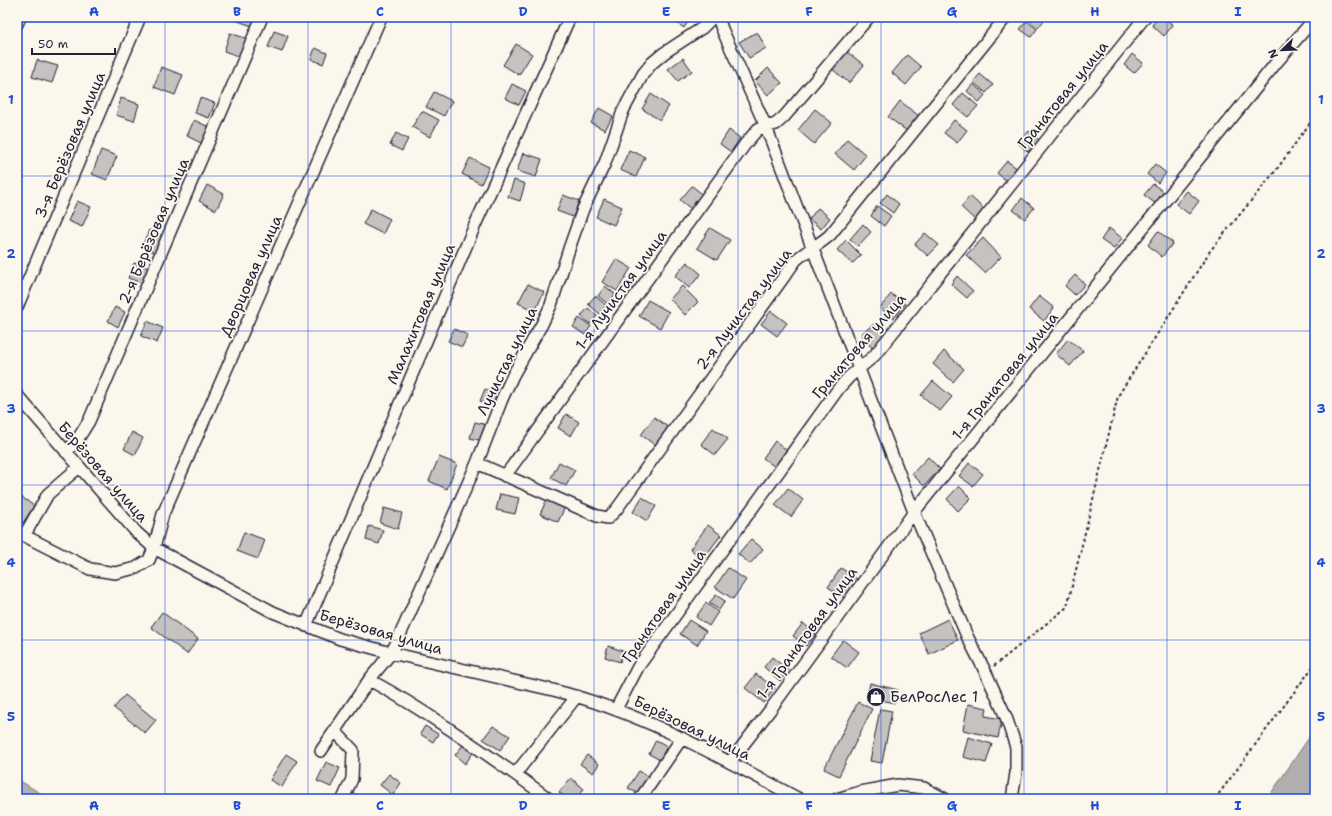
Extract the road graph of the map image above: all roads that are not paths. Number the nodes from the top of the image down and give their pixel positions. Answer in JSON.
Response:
{"nodes":[{"id":1,"x":20,"y":17,"type":"edge"},
{"id":2,"x":140,"y":17,"type":"edge"},
{"id":3,"x":262,"y":17,"type":"edge"},
{"id":4,"x":381,"y":17,"type":"edge"},
{"id":5,"x":570,"y":17,"type":"edge"},
{"id":6,"x":713,"y":17,"type":"edge"},
{"id":7,"x":718,"y":17,"type":"edge"},
{"id":8,"x":869,"y":17,"type":"edge"},
{"id":9,"x":1006,"y":17,"type":"edge"},
{"id":10,"x":1145,"y":17,"type":"edge"},
{"id":11,"x":1315,"y":18,"type":"edge"},
{"id":12,"x":17,"y":24,"type":"edge"},
{"id":13,"x":766,"y":127,"type":"junction"},
{"id":14,"x":813,"y":248,"type":"junction"},
{"id":15,"x":17,"y":307,"type":"edge"},
{"id":16,"x":858,"y":370,"type":"junction"},
{"id":17,"x":17,"y":395,"type":"edge"},
{"id":18,"x":66,"y":452,"type":"junction"},
{"id":19,"x":477,"y":463,"type":"junction"},
{"id":20,"x":79,"y":467,"type":"junction"},
{"id":21,"x":505,"y":476,"type":"junction"},
{"id":22,"x":914,"y":512,"type":"junction"},
{"id":23,"x":21,"y":534,"type":"edge"},
{"id":24,"x":154,"y":548,"type":"junction"},
{"id":25,"x":306,"y":626,"type":"junction"},
{"id":26,"x":391,"y":653,"type":"junction"},
{"id":27,"x":369,"y":680,"type":"junction"},
{"id":28,"x":577,"y":696,"type":"junction"},
{"id":29,"x":616,"y":709,"type":"junction"},
{"id":30,"x":335,"y":730,"type":"junction"},
{"id":31,"x":682,"y":738,"type":"junction"},
{"id":32,"x":321,"y":751,"type":"dead end"},
{"id":33,"x":730,"y":762,"type":"junction"},
{"id":34,"x":516,"y":773,"type":"junction"},
{"id":35,"x":344,"y":799,"type":"edge"},
{"id":36,"x":549,"y":799,"type":"edge"},
{"id":37,"x":640,"y":799,"type":"edge"},
{"id":38,"x":799,"y":799,"type":"edge"},
{"id":39,"x":837,"y":799,"type":"edge"},
{"id":40,"x":945,"y":799,"type":"edge"},
{"id":41,"x":1012,"y":799,"type":"edge"}],
"edges":[{"from":1,"to":12,"type":"street"},
{"from":2,"to":15,"type":"street","name":"3-я Берёзовая улица"},
{"from":3,"to":18,"type":"street","name":"2-я Берёзовая улица"},
{"from":4,"to":24,"type":"street","name":"Дворцовая улица"},
{"from":5,"to":25,"type":"street","name":"Малахитовая улица"},
{"from":6,"to":19,"type":"street","name":"Лучистая улица"},
{"from":7,"to":13,"type":"street"},
{"from":8,"to":13,"type":"street","name":"1-я Лучистая улица"},
{"from":9,"to":14,"type":"street","name":"2-я Лучистая улица"},
{"from":10,"to":16,"type":"street","name":"Гранатовая улица"},
{"from":11,"to":22,"type":"street","name":"1-я Гранатовая улица"},
{"from":13,"to":14,"type":"street"},
{"from":13,"to":21,"type":"street","name":"1-я Лучистая улица"},
{"from":14,"to":16,"type":"street"},
{"from":14,"to":21,"type":"street","name":"2-я Лучистая улица"},
{"from":16,"to":22,"type":"street"},
{"from":16,"to":29,"type":"street","name":"Гранатовая улица"},
{"from":17,"to":18,"type":"street","name":"Берёзовая улица"},
{"from":18,"to":20,"type":"street","name":"Берёзовая улица"},
{"from":19,"to":21,"type":"street"},
{"from":19,"to":26,"type":"street","name":"Лучистая улица"},
{"from":20,"to":23,"type":"street"},
{"from":20,"to":24,"type":"street","name":"Берёзовая улица"},
{"from":22,"to":33,"type":"street","name":"1-я Гранатовая улица"},
{"from":22,"to":41,"type":"street"},
{"from":23,"to":24,"type":"street"},
{"from":24,"to":25,"type":"street","name":"Берёзовая улица"},
{"from":25,"to":26,"type":"street","name":"Берёзовая улица"},
{"from":26,"to":27,"type":"street","name":"Лучистая улица"},
{"from":26,"to":28,"type":"street","name":"Берёзовая улица"},
{"from":27,"to":30,"type":"street","name":"Лучистая улица"},
{"from":27,"to":34,"type":"street"},
{"from":28,"to":29,"type":"street","name":"Берёзовая улица"},
{"from":28,"to":34,"type":"street"},
{"from":29,"to":31,"type":"street","name":"Берёзовая улица"},
{"from":30,"to":32,"type":"street","name":"Лучистая улица"},
{"from":30,"to":35,"type":"street"},
{"from":31,"to":33,"type":"street","name":"Берёзовая улица"},
{"from":31,"to":37,"type":"street"},
{"from":33,"to":38,"type":"street","name":"Берёзовая улица"},
{"from":34,"to":36,"type":"street"},
{"from":39,"to":40,"type":"street"}]}
